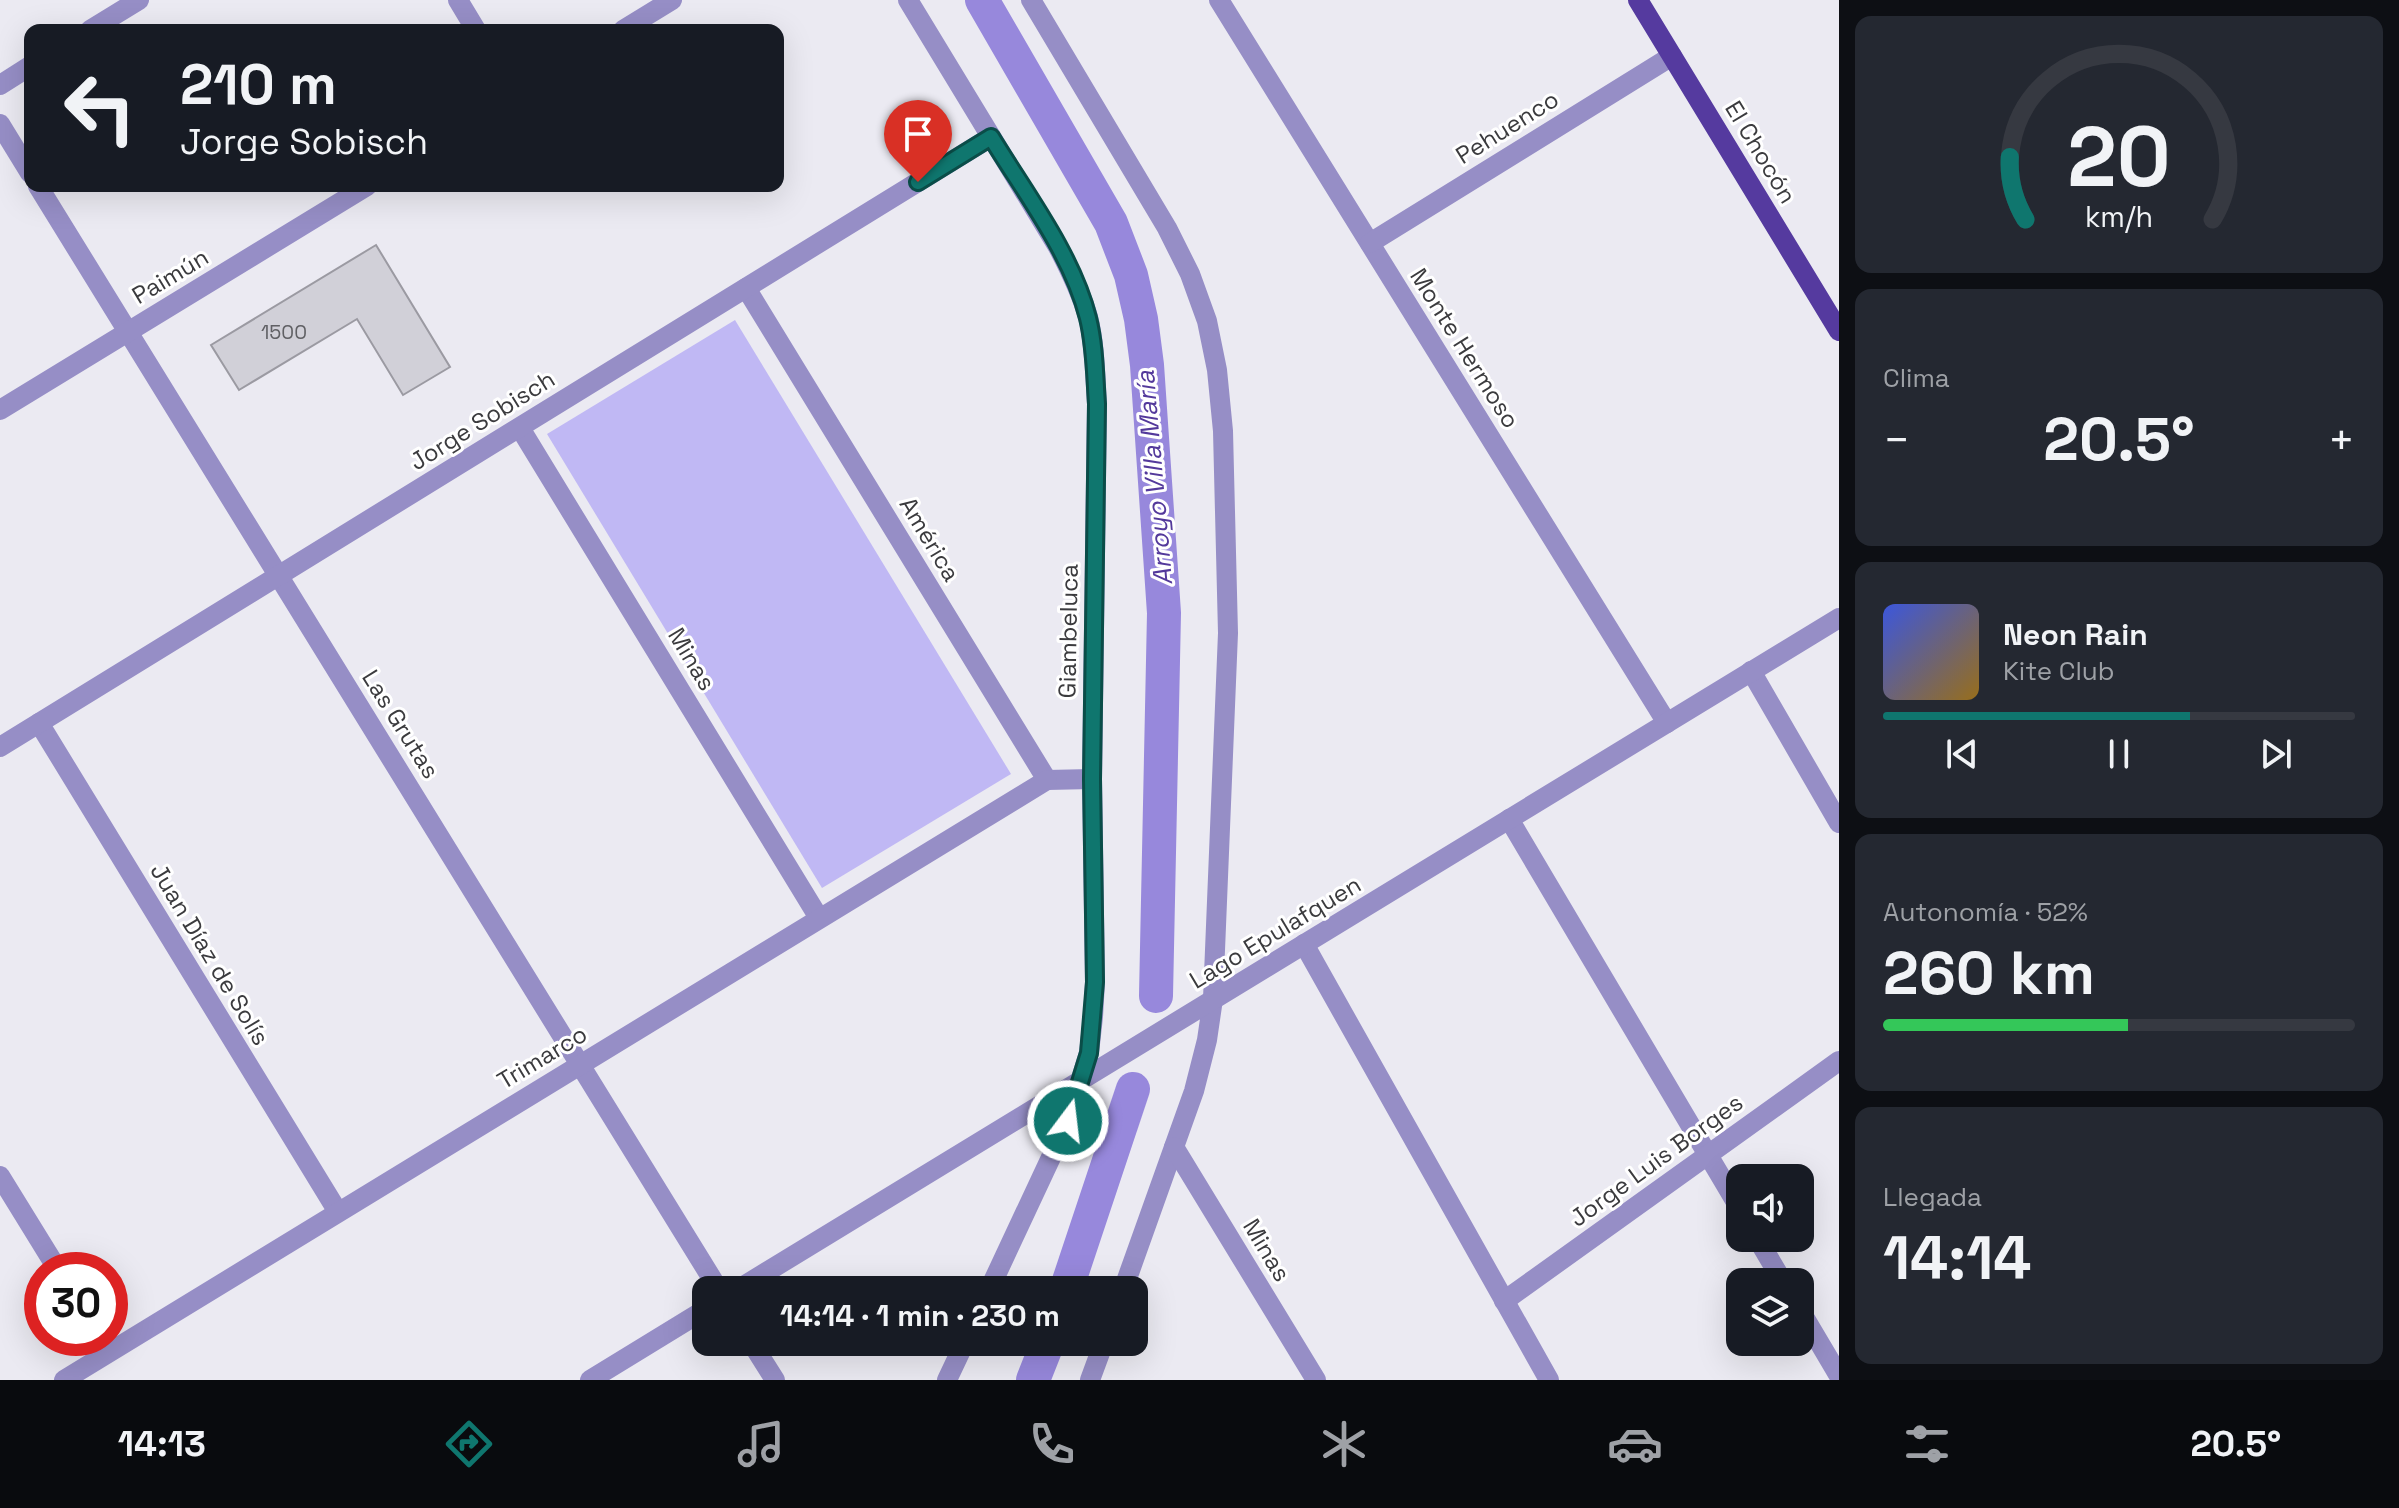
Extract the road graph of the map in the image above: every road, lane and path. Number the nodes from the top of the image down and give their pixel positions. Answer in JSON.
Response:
{"nodes":[{"id":1,"x":139,"y":0,"type":"edge"},
{"id":2,"x":458,"y":0,"type":"edge"},
{"id":3,"x":672,"y":0,"type":"edge"},
{"id":4,"x":908,"y":0,"type":"edge"},
{"id":5,"x":1031,"y":0,"type":"edge"},
{"id":6,"x":1219,"y":0,"type":"edge"},
{"id":7,"x":1638,"y":0,"type":"edge"},
{"id":8,"x":645,"y":7,"type":"edge"},
{"id":9,"x":100,"y":24,"type":"edge"},
{"id":10,"x":472,"y":24,"type":"edge"},
{"id":11,"x":629,"y":24,"type":"edge"},
{"id":12,"x":1672,"y":56,"type":"junction"},
{"id":13,"x":24,"y":70,"type":"edge"},
{"id":14,"x":0,"y":85,"type":"edge"},
{"id":15,"x":0,"y":124,"type":"edge"},
{"id":16,"x":991,"y":137,"type":"junction"},
{"id":17,"x":24,"y":163,"type":"edge"},
{"id":18,"x":42,"y":192,"type":"edge"},
{"id":19,"x":357,"y":192,"type":"edge"},
{"id":20,"x":1370,"y":243,"type":"junction"},
{"id":21,"x":746,"y":288,"type":"junction"},
{"id":22,"x":1839,"y":331,"type":"edge"},
{"id":23,"x":128,"y":332,"type":"junction"},
{"id":24,"x":0,"y":410,"type":"edge"},
{"id":25,"x":520,"y":428,"type":"junction"},
{"id":26,"x":279,"y":576,"type":"junction"},
{"id":27,"x":1839,"y":618,"type":"edge"},
{"id":28,"x":1751,"y":671,"type":"junction"},
{"id":29,"x":39,"y":723,"type":"junction"},
{"id":30,"x":1667,"y":723,"type":"junction"},
{"id":31,"x":0,"y":747,"type":"edge"},
{"id":32,"x":1092,"y":779,"type":"junction"},
{"id":33,"x":1047,"y":780,"type":"junction"},
{"id":34,"x":1509,"y":819,"type":"junction"},
{"id":35,"x":1839,"y":823,"type":"edge"},
{"id":36,"x":819,"y":918,"type":"junction"},
{"id":37,"x":1304,"y":944,"type":"junction"},
{"id":38,"x":1213,"y":999,"type":"junction"},
{"id":39,"x":1839,"y":1061,"type":"edge"},
{"id":40,"x":580,"y":1064,"type":"junction"},
{"id":41,"x":1078,"y":1082,"type":"junction"},
{"id":42,"x":1174,"y":1147,"type":"junction"},
{"id":43,"x":1708,"y":1154,"type":"junction"},
{"id":44,"x":0,"y":1176,"type":"edge"},
{"id":45,"x":1726,"y":1185,"type":"edge"},
{"id":46,"x":338,"y":1212,"type":"junction"},
{"id":47,"x":47,"y":1252,"type":"edge"},
{"id":48,"x":710,"y":1276,"type":"edge"},
{"id":49,"x":760,"y":1276,"type":"edge"},
{"id":50,"x":996,"y":1276,"type":"edge"},
{"id":51,"x":1128,"y":1276,"type":"edge"},
{"id":52,"x":1504,"y":1301,"type":"junction"},
{"id":53,"x":692,"y":1318,"type":"edge"},
{"id":54,"x":128,"y":1331,"type":"edge"},
{"id":55,"x":1814,"y":1334,"type":"edge"},
{"id":56,"x":91,"y":1356,"type":"edge"},
{"id":57,"x":760,"y":1356,"type":"edge"},
{"id":58,"x":958,"y":1356,"type":"edge"},
{"id":59,"x":1099,"y":1356,"type":"edge"},
{"id":60,"x":1839,"y":1376,"type":"edge"},
{"id":61,"x":1546,"y":1379,"type":"edge"},
{"id":62,"x":64,"y":1380,"type":"edge"},
{"id":63,"x":590,"y":1380,"type":"edge"},
{"id":64,"x":775,"y":1380,"type":"edge"},
{"id":65,"x":947,"y":1380,"type":"edge"},
{"id":66,"x":1090,"y":1380,"type":"edge"},
{"id":67,"x":1316,"y":1380,"type":"edge"}],
"edges":[{"from":1,"to":9,"type":"street"},
{"from":2,"to":10,"type":"street"},
{"from":3,"to":8,"type":"street"},
{"from":4,"to":16,"type":"street","name":"Giambeluca"},
{"from":5,"to":38,"type":"street"},
{"from":6,"to":20,"type":"street","name":"Monte Hermoso"},
{"from":7,"to":12,"type":"main road","name":"El Chocón"},
{"from":8,"to":11,"type":"street"},
{"from":12,"to":20,"type":"street","name":"Pehuenco"},
{"from":12,"to":22,"type":"main road","name":"El Chocón"},
{"from":13,"to":14,"type":"street"},
{"from":15,"to":17,"type":"street"},
{"from":16,"to":21,"type":"street","name":"Jorge Sobisch"},
{"from":16,"to":32,"type":"street","name":"Giambeluca"},
{"from":18,"to":23,"type":"street","name":"Las Grutas"},
{"from":19,"to":23,"type":"street","name":"Paimún"},
{"from":20,"to":30,"type":"street","name":"Monte Hermoso"},
{"from":21,"to":25,"type":"street","name":"Jorge Sobisch"},
{"from":21,"to":33,"type":"street","name":"América"},
{"from":23,"to":24,"type":"street","name":"Paimún"},
{"from":23,"to":26,"type":"street","name":"Las Grutas"},
{"from":25,"to":26,"type":"street","name":"Jorge Sobisch"},
{"from":25,"to":36,"type":"street","name":"Minas"},
{"from":26,"to":29,"type":"street","name":"Jorge Sobisch"},
{"from":26,"to":40,"type":"street","name":"Las Grutas"},
{"from":27,"to":28,"type":"street","name":"Lago Epulafquen"},
{"from":28,"to":30,"type":"street","name":"Lago Epulafquen"},
{"from":28,"to":35,"type":"street"},
{"from":29,"to":31,"type":"street","name":"Jorge Sobisch"},
{"from":29,"to":46,"type":"street","name":"Juan Díaz de Solís"},
{"from":30,"to":34,"type":"street","name":"Lago Epulafquen"},
{"from":32,"to":33,"type":"street"},
{"from":32,"to":41,"type":"street","name":"Giambeluca"},
{"from":33,"to":36,"type":"street","name":"Trimarco"},
{"from":34,"to":37,"type":"street","name":"Lago Epulafquen"},
{"from":34,"to":43,"type":"street"},
{"from":36,"to":40,"type":"street","name":"Trimarco"},
{"from":37,"to":38,"type":"street","name":"Lago Epulafquen"},
{"from":37,"to":52,"type":"street"},
{"from":38,"to":41,"type":"street","name":"Lago Epulafquen"},
{"from":38,"to":42,"type":"street"},
{"from":39,"to":43,"type":"street","name":"Jorge Luis Borges"},
{"from":40,"to":46,"type":"street","name":"Trimarco"},
{"from":40,"to":48,"type":"street","name":"Las Grutas"},
{"from":41,"to":49,"type":"street","name":"Lago Epulafquen"},
{"from":41,"to":50,"type":"street","name":"Giambeluca"},
{"from":42,"to":51,"type":"street"},
{"from":42,"to":67,"type":"street","name":"Minas"},
{"from":43,"to":45,"type":"street"},
{"from":43,"to":52,"type":"street","name":"Jorge Luis Borges"},
{"from":44,"to":47,"type":"street"},
{"from":46,"to":54,"type":"street","name":"Trimarco"},
{"from":52,"to":61,"type":"street"},
{"from":53,"to":63,"type":"street"},
{"from":55,"to":60,"type":"street"},
{"from":56,"to":62,"type":"street","name":"Trimarco"},
{"from":57,"to":64,"type":"street"},
{"from":58,"to":65,"type":"street"},
{"from":59,"to":66,"type":"street"}]}
